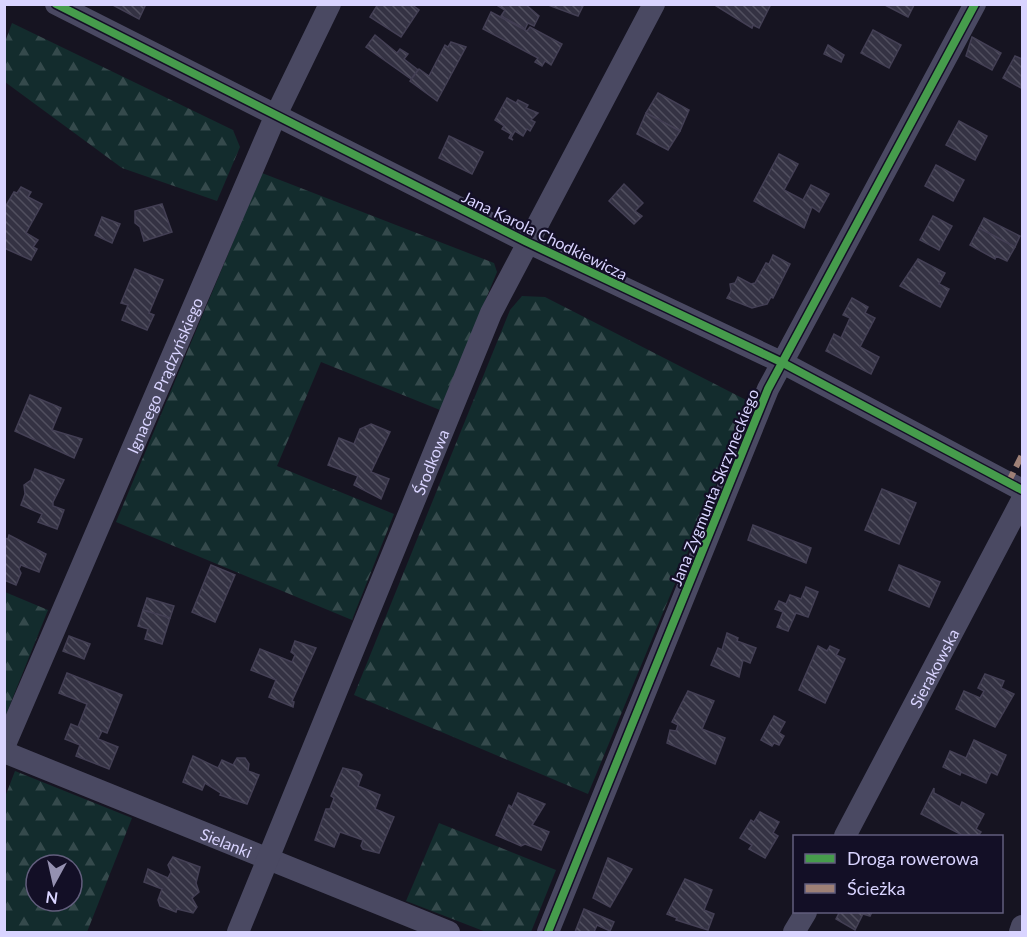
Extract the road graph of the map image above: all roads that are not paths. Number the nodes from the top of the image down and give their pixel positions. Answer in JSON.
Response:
{"nodes":[{"id":1,"x":56,"y":4,"type":"edge"},
{"id":2,"x":330,"y":4,"type":"edge"},
{"id":3,"x":654,"y":4,"type":"edge"},
{"id":4,"x":975,"y":4,"type":"edge"},
{"id":5,"x":274,"y":117,"type":"junction"},
{"id":6,"x":526,"y":242,"type":"junction"},
{"id":7,"x":783,"y":363,"type":"junction"},
{"id":8,"x":1023,"y":490,"type":"edge"},
{"id":9,"x":1023,"y":500,"type":"edge"},
{"id":10,"x":4,"y":747,"type":"edge"},
{"id":11,"x":4,"y":752,"type":"edge"},
{"id":12,"x":846,"y":835,"type":"edge"},
{"id":13,"x":267,"y":859,"type":"junction"},
{"id":14,"x":805,"y":913,"type":"edge"},
{"id":15,"x":1023,"y":926,"type":"edge"},
{"id":16,"x":238,"y":933,"type":"edge"},
{"id":17,"x":449,"y":933,"type":"edge"},
{"id":18,"x":548,"y":933,"type":"edge"},
{"id":19,"x":794,"y":933,"type":"edge"},
{"id":20,"x":1020,"y":933,"type":"edge"}],
"edges":[{"from":1,"to":5,"type":"street","name":"Jana Karola Chodkiewicza"},
{"from":2,"to":5,"type":"street","name":"Ignacego Prądzyńskiego"},
{"from":3,"to":6,"type":"street","name":"Środkowa"},
{"from":4,"to":7,"type":"street","name":"Jana Zygmunta Skrzyneckiego"},
{"from":5,"to":6,"type":"street","name":"Jana Karola Chodkiewicza"},
{"from":5,"to":10,"type":"street","name":"Ignacego Prądzyńskiego"},
{"from":6,"to":7,"type":"street","name":"Jana Karola Chodkiewicza"},
{"from":6,"to":13,"type":"street","name":"Środkowa"},
{"from":7,"to":8,"type":"street","name":"Jana Karola Chodkiewicza"},
{"from":7,"to":18,"type":"street","name":"Jana Zygmunta Skrzyneckiego"},
{"from":9,"to":12,"type":"street","name":"Sierakowska"},
{"from":11,"to":13,"type":"street","name":"Sielanki"},
{"from":13,"to":16,"type":"street","name":"Środkowa"},
{"from":13,"to":17,"type":"street","name":"Sielanki"},
{"from":14,"to":19,"type":"street"},
{"from":15,"to":20,"type":"street"}]}
